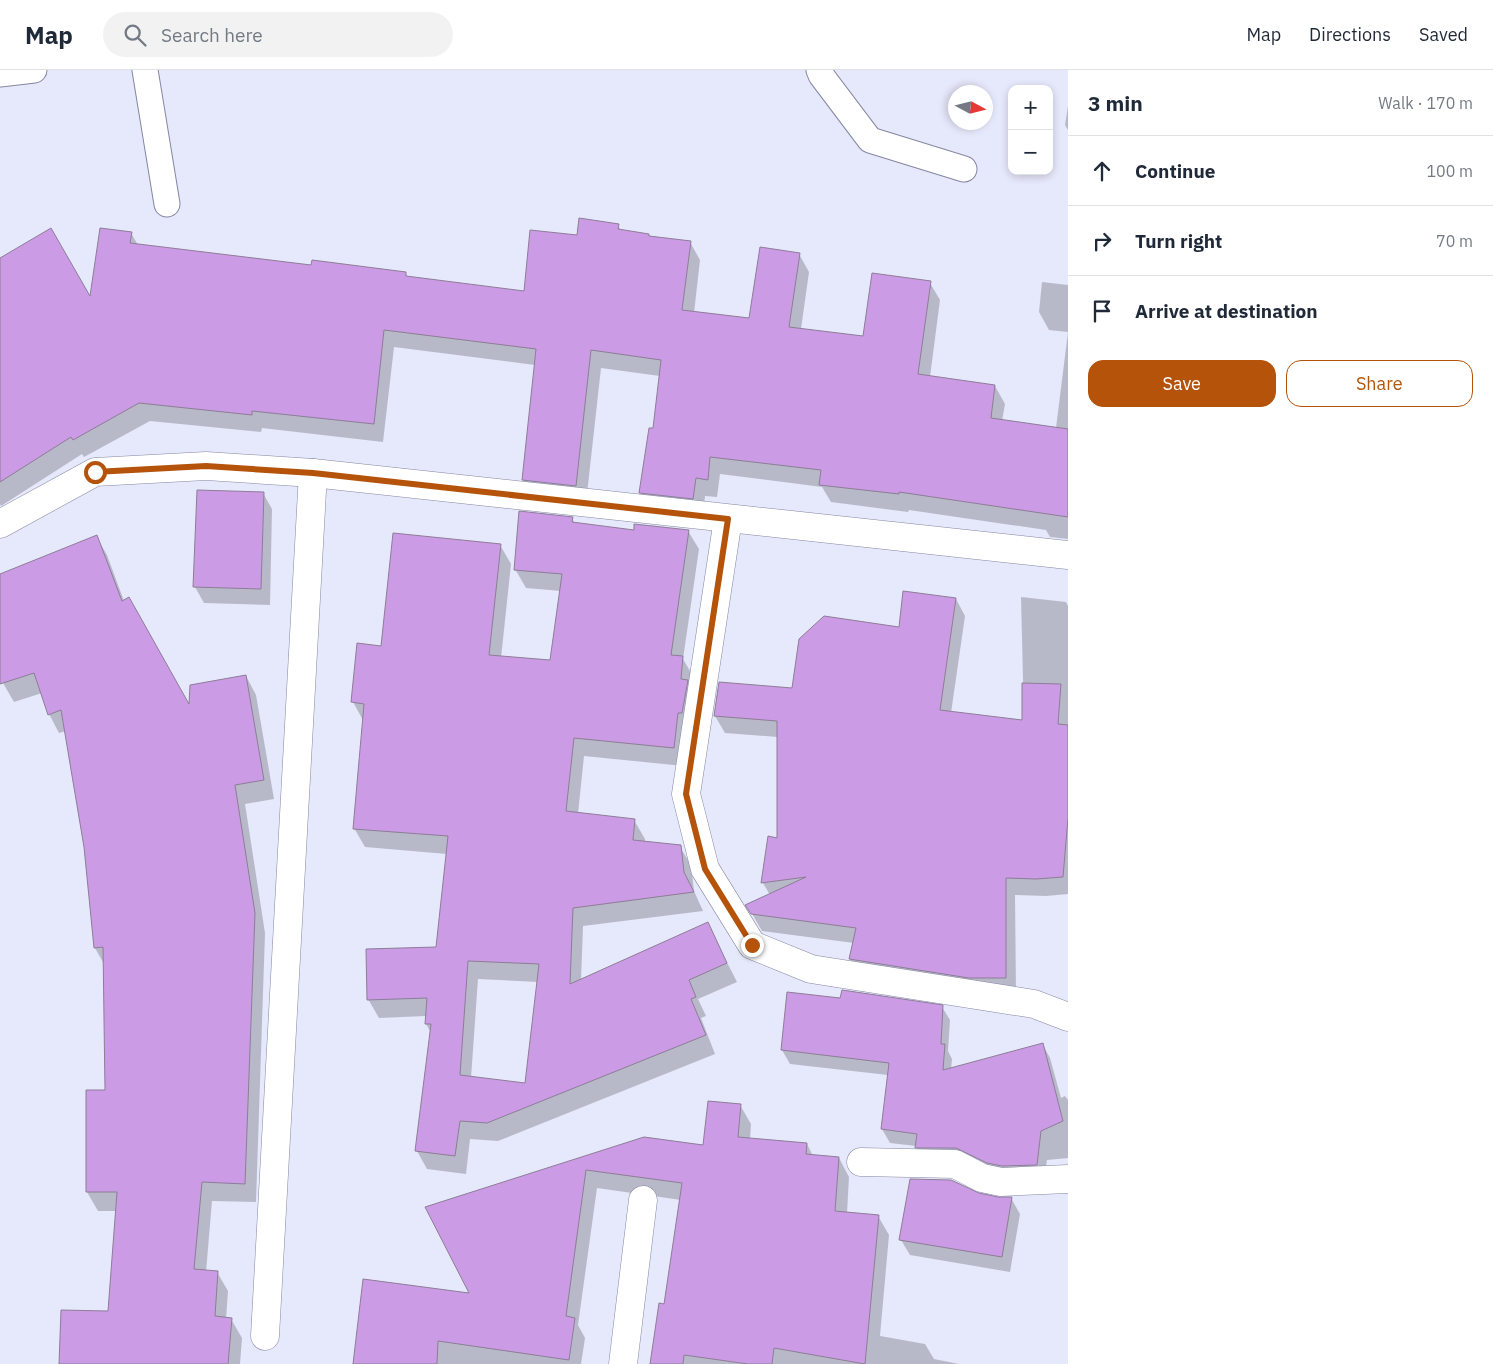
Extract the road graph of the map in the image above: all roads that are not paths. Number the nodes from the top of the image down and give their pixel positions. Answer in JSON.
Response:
{"nodes":[{"id":1,"x":34,"y":70,"type":"edge"},
{"id":2,"x":145,"y":70,"type":"edge"},
{"id":3,"x":819,"y":70,"type":"edge"},
{"id":4,"x":0,"y":74,"type":"edge"},
{"id":5,"x":964,"y":169,"type":"dead end"},
{"id":6,"x":167,"y":204,"type":"dead end"},
{"id":7,"x":313,"y":473,"type":"junction"},
{"id":8,"x":728,"y":519,"type":"junction"},
{"id":9,"x":0,"y":524,"type":"edge"},
{"id":10,"x":1068,"y":555,"type":"edge"},
{"id":11,"x":1068,"y":1017,"type":"edge"},
{"id":12,"x":861,"y":1162,"type":"dead end"},
{"id":13,"x":1068,"y":1179,"type":"edge"},
{"id":14,"x":643,"y":1200,"type":"dead end"},
{"id":15,"x":265,"y":1336,"type":"dead end"},
{"id":16,"x":623,"y":1364,"type":"edge"}],
"edges":[{"from":1,"to":4,"type":"lane"},
{"from":2,"to":6,"type":"lane"},
{"from":3,"to":5,"type":"lane"},
{"from":7,"to":8,"type":"street"},
{"from":7,"to":9,"type":"street"},
{"from":7,"to":15,"type":"street"},
{"from":8,"to":10,"type":"street"},
{"from":8,"to":11,"type":"street"},
{"from":12,"to":13,"type":"street"},
{"from":14,"to":16,"type":"street"}]}
